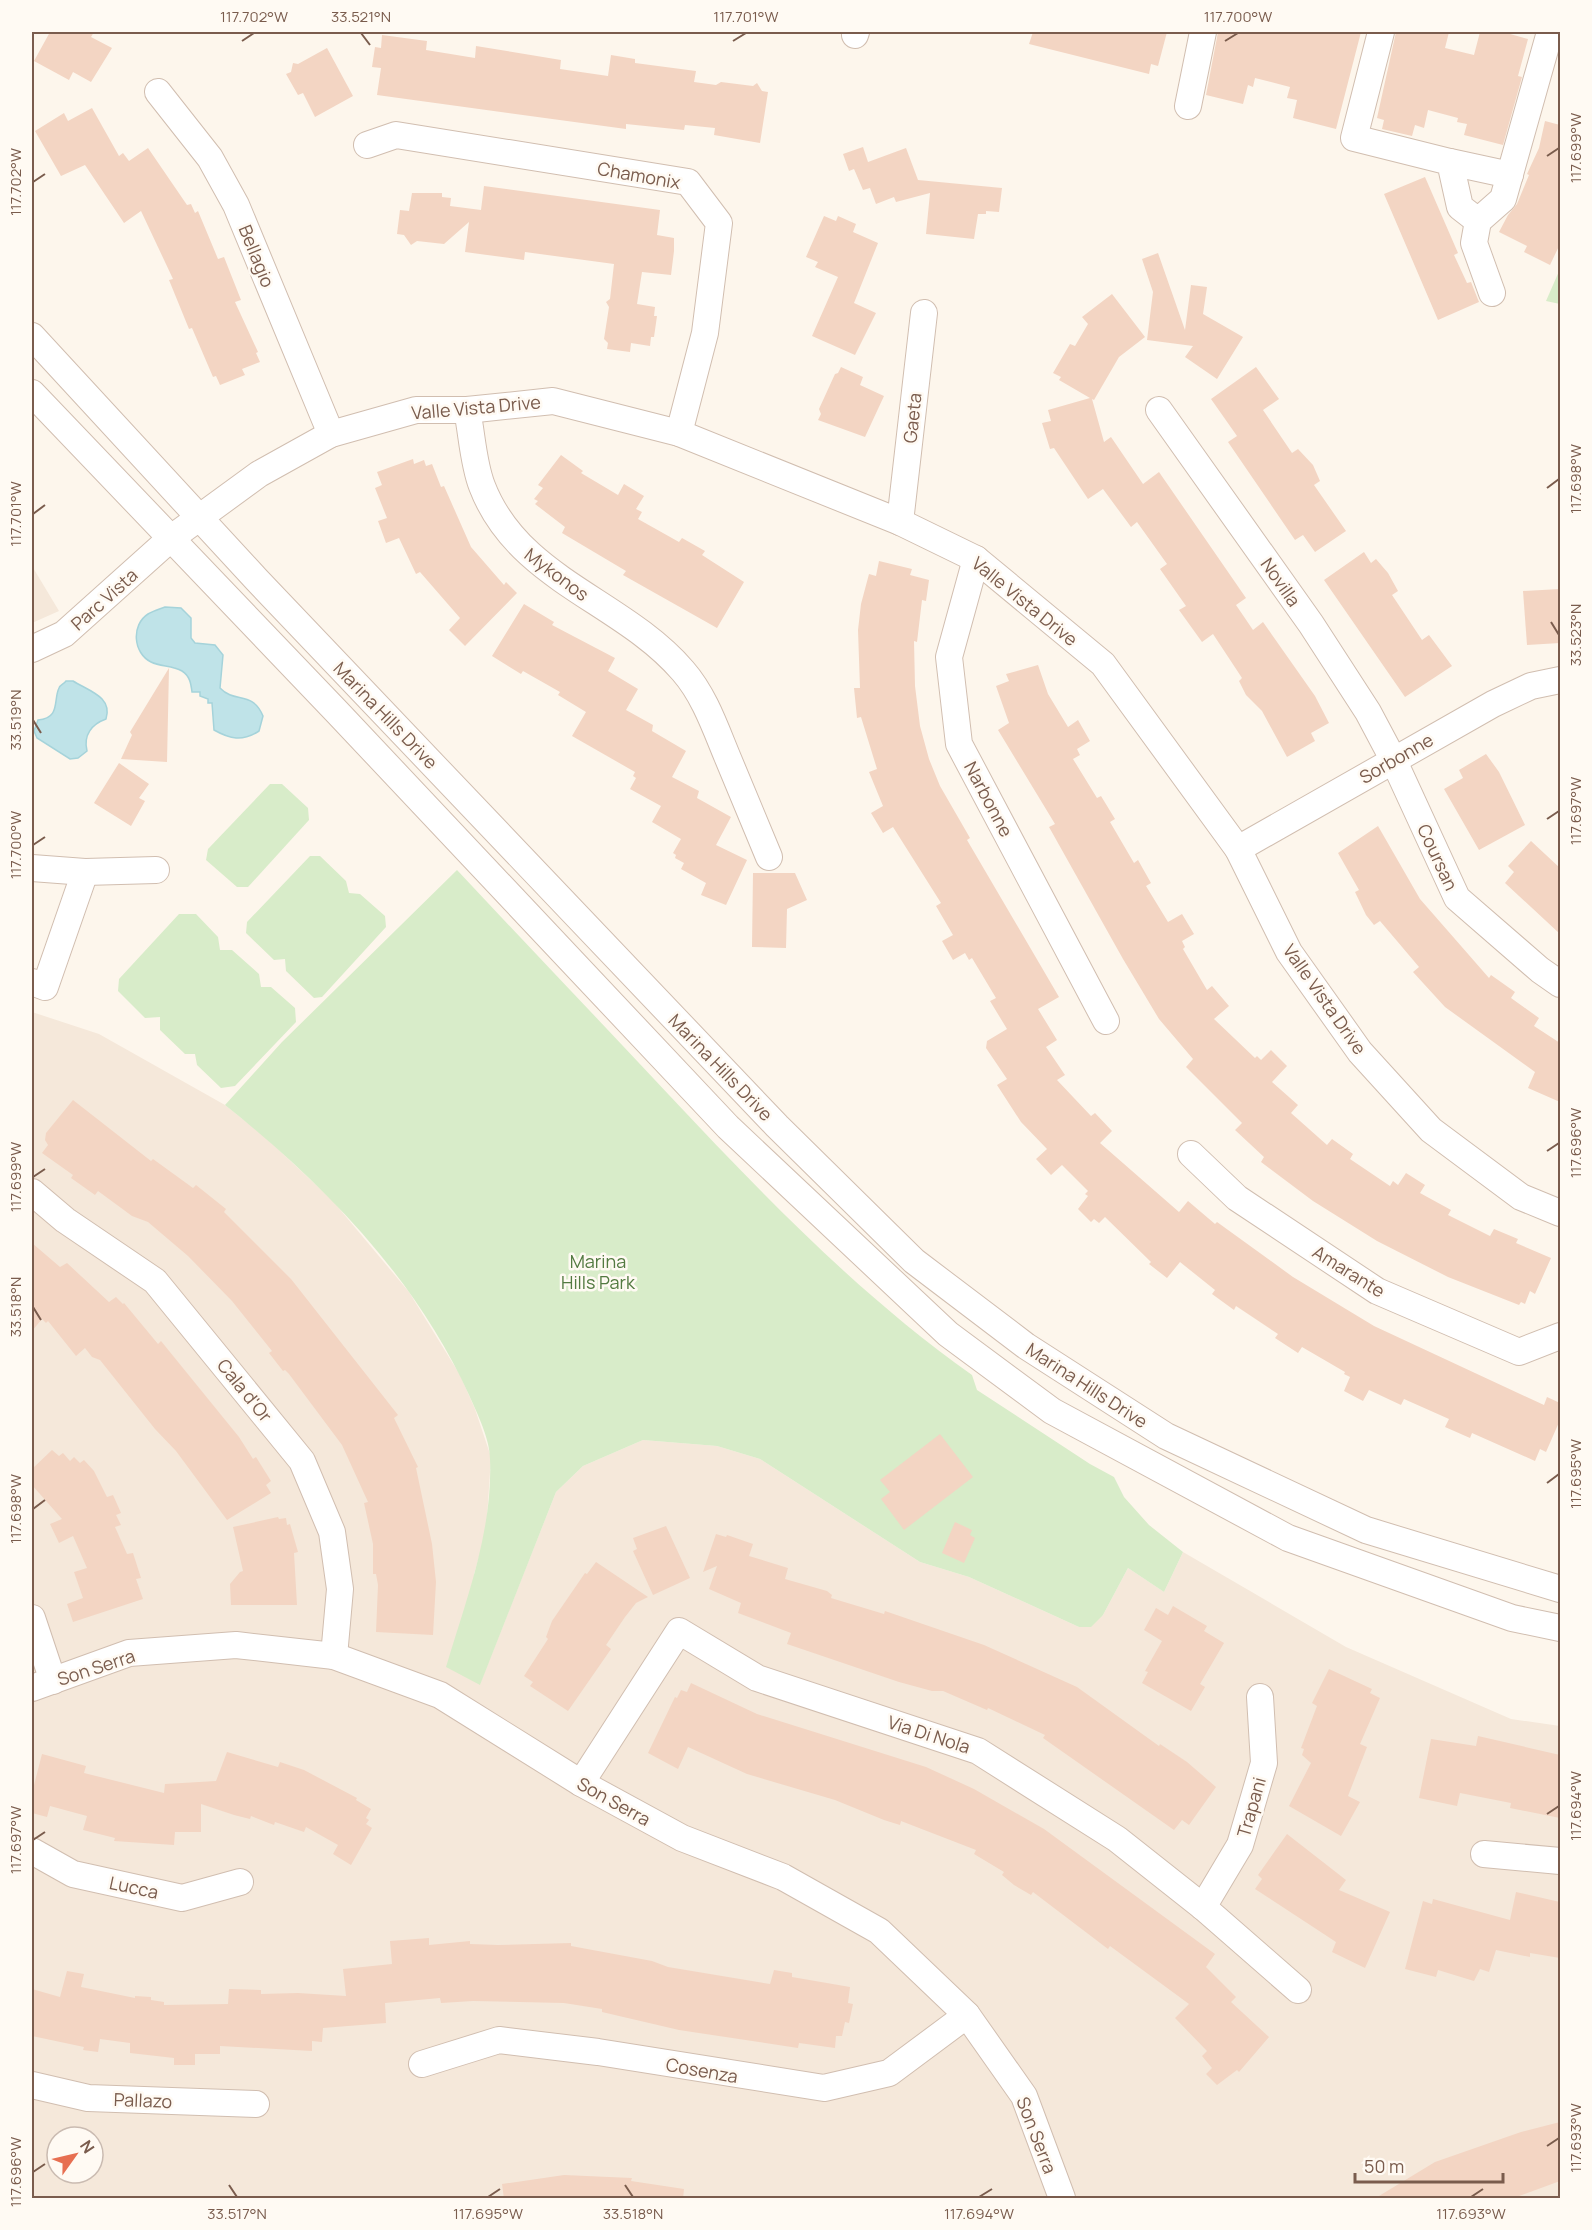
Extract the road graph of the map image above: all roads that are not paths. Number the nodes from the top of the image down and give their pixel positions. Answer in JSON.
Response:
{"nodes":[{"id":1,"x":1203,"y":32,"type":"edge"},
{"id":2,"x":1381,"y":32,"type":"edge"},
{"id":3,"x":1550,"y":32,"type":"edge"},
{"id":4,"x":158,"y":92,"type":"dead end"},
{"id":5,"x":1188,"y":106,"type":"dead end"},
{"id":6,"x":367,"y":145,"type":"dead end"},
{"id":7,"x":1450,"y":162,"type":"junction"},
{"id":8,"x":1510,"y":175,"type":"junction"},
{"id":9,"x":1478,"y":221,"type":"junction"},
{"id":10,"x":1492,"y":293,"type":"dead end"},
{"id":11,"x":924,"y":313,"type":"dead end"},
{"id":12,"x":32,"y":336,"type":"edge"},
{"id":13,"x":32,"y":393,"type":"edge"},
{"id":14,"x":467,"y":410,"type":"junction"},
{"id":15,"x":1159,"y":410,"type":"dead end"},
{"id":16,"x":679,"y":433,"type":"junction"},
{"id":17,"x":331,"y":434,"type":"junction"},
{"id":18,"x":200,"y":517,"type":"junction"},
{"id":19,"x":900,"y":522,"type":"junction"},
{"id":20,"x":170,"y":540,"type":"junction"},
{"id":21,"x":976,"y":559,"type":"junction"},
{"id":22,"x":32,"y":649,"type":"edge"},
{"id":23,"x":1560,"y":680,"type":"edge"},
{"id":24,"x":1393,"y":759,"type":"junction"},
{"id":25,"x":1238,"y":849,"type":"junction"},
{"id":26,"x":769,"y":857,"type":"dead end"},
{"id":27,"x":32,"y":868,"type":"edge"},
{"id":28,"x":156,"y":870,"type":"dead end"},
{"id":29,"x":85,"y":872,"type":"junction"},
{"id":30,"x":32,"y":982,"type":"edge"},
{"id":31,"x":1560,"y":984,"type":"edge"},
{"id":32,"x":1106,"y":1021,"type":"dead end"},
{"id":33,"x":1191,"y":1155,"type":"dead end"},
{"id":34,"x":32,"y":1192,"type":"edge"},
{"id":35,"x":1560,"y":1213,"type":"edge"},
{"id":36,"x":1560,"y":1336,"type":"edge"},
{"id":37,"x":1560,"y":1589,"type":"edge"},
{"id":38,"x":32,"y":1618,"type":"edge"},
{"id":39,"x":1560,"y":1628,"type":"edge"},
{"id":40,"x":334,"y":1656,"type":"junction"},
{"id":41,"x":42,"y":1684,"type":"edge"},
{"id":42,"x":1260,"y":1697,"type":"dead end"},
{"id":43,"x":581,"y":1783,"type":"junction"},
{"id":44,"x":32,"y":1851,"type":"edge"},
{"id":45,"x":1484,"y":1854,"type":"dead end"},
{"id":46,"x":1560,"y":1861,"type":"edge"},
{"id":47,"x":240,"y":1882,"type":"dead end"},
{"id":48,"x":1203,"y":1907,"type":"junction"},
{"id":49,"x":1299,"y":1990,"type":"dead end"},
{"id":50,"x":967,"y":2015,"type":"junction"},
{"id":51,"x":422,"y":2064,"type":"dead end"},
{"id":52,"x":32,"y":2085,"type":"edge"},
{"id":53,"x":256,"y":2104,"type":"dead end"},
{"id":54,"x":1062,"y":2199,"type":"edge"}],
"edges":[{"from":1,"to":5,"type":"street"},
{"from":2,"to":7,"type":"street"},
{"from":3,"to":8,"type":"street"},
{"from":4,"to":17,"type":"street","name":"Bellagio"},
{"from":6,"to":16,"type":"street","name":"Chamonix"},
{"from":7,"to":8,"type":"street"},
{"from":7,"to":9,"type":"street"},
{"from":8,"to":9,"type":"street"},
{"from":9,"to":10,"type":"street"},
{"from":11,"to":19,"type":"street","name":"Gaeta"},
{"from":12,"to":18,"type":"street","name":"Marina Hills Drive"},
{"from":13,"to":20,"type":"street","name":"Marina Hills Drive"},
{"from":14,"to":16,"type":"street","name":"Valle Vista Drive"},
{"from":14,"to":17,"type":"street","name":"Valle Vista Drive"},
{"from":14,"to":26,"type":"street","name":"Mykonos"},
{"from":15,"to":24,"type":"street","name":"Novilla"},
{"from":16,"to":19,"type":"street","name":"Valle Vista Drive"},
{"from":17,"to":18,"type":"street","name":"Valle Vista Drive"},
{"from":18,"to":20,"type":"street","name":"Valle Vista Drive"},
{"from":18,"to":37,"type":"street","name":"Marina Hills Drive"},
{"from":19,"to":21,"type":"street","name":"Valle Vista Drive"},
{"from":20,"to":22,"type":"street","name":"Parc Vista"},
{"from":20,"to":39,"type":"street","name":"Marina Hills Drive"},
{"from":21,"to":25,"type":"street","name":"Valle Vista Drive"},
{"from":21,"to":32,"type":"street","name":"Narbonne"},
{"from":23,"to":24,"type":"street","name":"Sorbonne"},
{"from":24,"to":25,"type":"street","name":"Sorbonne"},
{"from":24,"to":31,"type":"street","name":"Coursan"},
{"from":25,"to":35,"type":"street","name":"Valle Vista Drive"},
{"from":27,"to":29,"type":"street"},
{"from":28,"to":29,"type":"street"},
{"from":29,"to":30,"type":"street"},
{"from":33,"to":36,"type":"street","name":"Amarante"},
{"from":34,"to":40,"type":"street","name":"Cala d'Or"},
{"from":38,"to":41,"type":"street"},
{"from":40,"to":41,"type":"street","name":"Son Serra"},
{"from":40,"to":43,"type":"street","name":"Son Serra"},
{"from":42,"to":48,"type":"street","name":"Trapani"},
{"from":43,"to":48,"type":"street","name":"Via Di Nola"},
{"from":43,"to":50,"type":"street","name":"Son Serra"},
{"from":44,"to":47,"type":"street","name":"Lucca"},
{"from":45,"to":46,"type":"street"},
{"from":48,"to":49,"type":"street","name":"Via Di Nola"},
{"from":50,"to":51,"type":"street","name":"Cosenza"},
{"from":50,"to":54,"type":"street","name":"Son Serra"},
{"from":52,"to":53,"type":"street","name":"Pallazo"}]}
